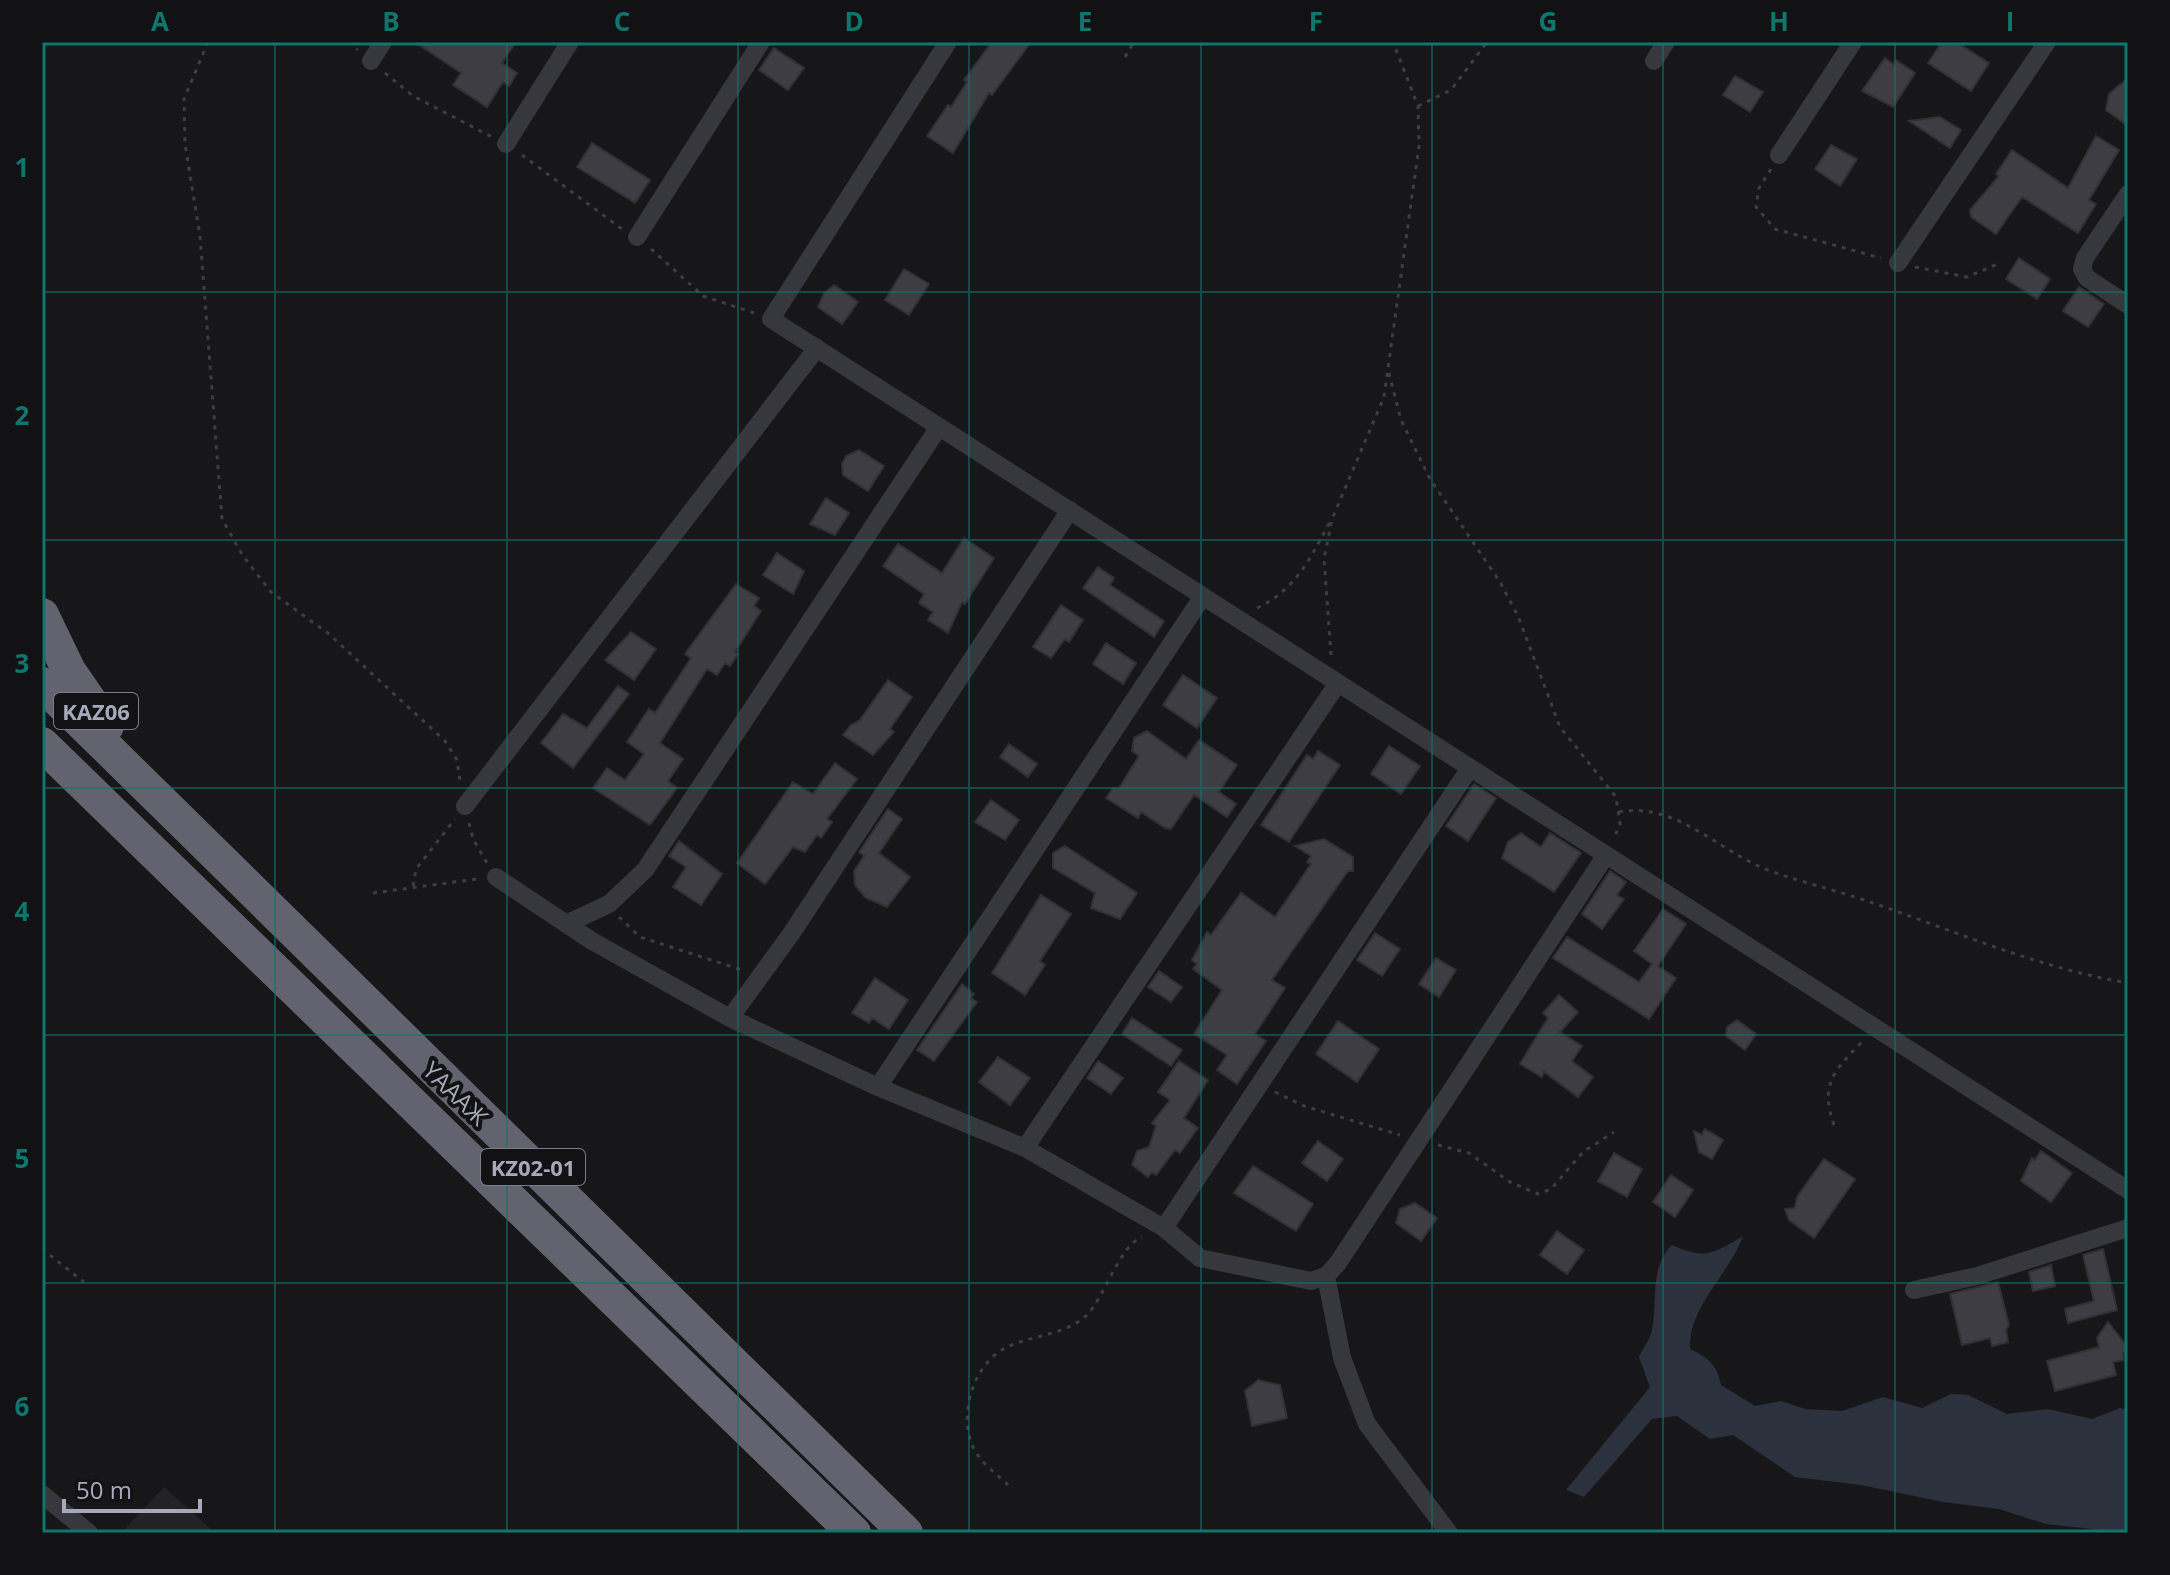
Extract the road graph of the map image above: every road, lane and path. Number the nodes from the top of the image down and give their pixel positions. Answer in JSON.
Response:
{"nodes":[{"id":1,"x":208,"y":42,"type":"edge"},
{"id":2,"x":349,"y":42,"type":"edge"},
{"id":3,"x":383,"y":42,"type":"edge"},
{"id":4,"x":570,"y":42,"type":"edge"},
{"id":5,"x":761,"y":42,"type":"edge"},
{"id":6,"x":948,"y":42,"type":"edge"},
{"id":7,"x":1134,"y":42,"type":"edge"},
{"id":8,"x":1393,"y":42,"type":"edge"},
{"id":9,"x":1487,"y":42,"type":"edge"},
{"id":10,"x":1666,"y":42,"type":"edge"},
{"id":11,"x":1853,"y":42,"type":"edge"},
{"id":12,"x":2047,"y":42,"type":"edge"},
{"id":13,"x":1125,"y":57,"type":"dead end"},
{"id":14,"x":371,"y":61,"type":"junction"},
{"id":15,"x":1654,"y":61,"type":"dead end"},
{"id":16,"x":1418,"y":106,"type":"junction"},
{"id":17,"x":506,"y":144,"type":"junction"},
{"id":18,"x":1779,"y":155,"type":"joint"},
{"id":19,"x":2128,"y":194,"type":"edge"},
{"id":20,"x":637,"y":237,"type":"junction"},
{"id":21,"x":1898,"y":263,"type":"junction"},
{"id":22,"x":2000,"y":263,"type":"dead end"},
{"id":23,"x":2128,"y":305,"type":"edge"},
{"id":24,"x":771,"y":319,"type":"junction"},
{"id":25,"x":817,"y":348,"type":"junction"},
{"id":26,"x":1388,"y":370,"type":"junction"},
{"id":27,"x":939,"y":427,"type":"junction"},
{"id":28,"x":1070,"y":510,"type":"junction"},
{"id":29,"x":1332,"y":519,"type":"junction"},
{"id":30,"x":1203,"y":596,"type":"junction"},
{"id":31,"x":42,"y":615,"type":"edge"},
{"id":32,"x":1237,"y":618,"type":"junction"},
{"id":33,"x":1338,"y":683,"type":"junction"},
{"id":34,"x":42,"y":684,"type":"edge"},
{"id":35,"x":42,"y":744,"type":"edge"},
{"id":36,"x":42,"y":766,"type":"edge"},
{"id":37,"x":1470,"y":768,"type":"junction"},
{"id":38,"x":161,"y":801,"type":"junction"},
{"id":39,"x":465,"y":806,"type":"junction"},
{"id":40,"x":1619,"y":812,"type":"junction"},
{"id":41,"x":124,"y":825,"type":"junction"},
{"id":42,"x":1606,"y":855,"type":"junction"},
{"id":43,"x":496,"y":877,"type":"junction"},
{"id":44,"x":412,"y":887,"type":"junction"},
{"id":45,"x":373,"y":893,"type":"dead end"},
{"id":46,"x":609,"y":904,"type":"junction"},
{"id":47,"x":566,"y":924,"type":"junction"},
{"id":48,"x":762,"y":974,"type":"junction"},
{"id":49,"x":2128,"y":983,"type":"edge"},
{"id":50,"x":730,"y":1018,"type":"junction"},
{"id":51,"x":1875,"y":1028,"type":"junction"},
{"id":52,"x":1260,"y":1085,"type":"junction"},
{"id":53,"x":878,"y":1087,"type":"junction"},
{"id":54,"x":1834,"y":1125,"type":"dead end"},
{"id":55,"x":1614,"y":1132,"type":"dead end"},
{"id":56,"x":1419,"y":1140,"type":"junction"},
{"id":57,"x":1025,"y":1148,"type":"junction"},
{"id":58,"x":2128,"y":1190,"type":"edge"},
{"id":59,"x":1164,"y":1228,"type":"junction"},
{"id":60,"x":2127,"y":1230,"type":"edge"},
{"id":61,"x":42,"y":1249,"type":"edge"},
{"id":62,"x":1326,"y":1276,"type":"junction"},
{"id":63,"x":84,"y":1282,"type":"dead end"},
{"id":64,"x":1914,"y":1290,"type":"dead end"},
{"id":65,"x":1008,"y":1485,"type":"dead end"},
{"id":66,"x":42,"y":1494,"type":"edge"},
{"id":67,"x":89,"y":1533,"type":"edge"},
{"id":68,"x":854,"y":1533,"type":"edge"},
{"id":69,"x":906,"y":1533,"type":"edge"},
{"id":70,"x":1449,"y":1533,"type":"edge"}],
"edges":[{"from":1,"to":39,"type":"path"},
{"from":2,"to":14,"type":"path"},
{"from":3,"to":14,"type":"street"},
{"from":4,"to":17,"type":"street"},
{"from":5,"to":20,"type":"street"},
{"from":6,"to":24,"type":"street"},
{"from":7,"to":13,"type":"path"},
{"from":8,"to":16,"type":"path"},
{"from":9,"to":16,"type":"path"},
{"from":10,"to":15,"type":"street"},
{"from":11,"to":18,"type":"street"},
{"from":12,"to":21,"type":"street"},
{"from":14,"to":17,"type":"path"},
{"from":16,"to":26,"type":"path"},
{"from":17,"to":20,"type":"path"},
{"from":18,"to":21,"type":"path"},
{"from":19,"to":23,"type":"street"},
{"from":20,"to":24,"type":"path"},
{"from":21,"to":22,"type":"path"},
{"from":24,"to":25,"type":"street"},
{"from":25,"to":27,"type":"street"},
{"from":25,"to":39,"type":"street"},
{"from":26,"to":29,"type":"path"},
{"from":26,"to":40,"type":"path"},
{"from":27,"to":28,"type":"street"},
{"from":27,"to":46,"type":"street"},
{"from":28,"to":30,"type":"street"},
{"from":28,"to":48,"type":"street"},
{"from":29,"to":32,"type":"path"},
{"from":29,"to":33,"type":"path"},
{"from":30,"to":32,"type":"street"},
{"from":30,"to":53,"type":"street"},
{"from":31,"to":38,"type":"highway","number":"KАZ06"},
{"from":32,"to":33,"type":"street"},
{"from":33,"to":37,"type":"street"},
{"from":33,"to":57,"type":"street"},
{"from":34,"to":38,"type":"highway","name":"ҮАААЖ","number":"KZ02-01"},
{"from":35,"to":41,"type":"highway","name":"ҮАААЖ","number":"KZ02-01"},
{"from":36,"to":41,"type":"highway"},
{"from":37,"to":42,"type":"street"},
{"from":37,"to":52,"type":"street"},
{"from":38,"to":69,"type":"highway","name":"ҮАААЖ","number":"KZ02-01"},
{"from":39,"to":43,"type":"path"},
{"from":39,"to":44,"type":"path"},
{"from":40,"to":42,"type":"path"},
{"from":40,"to":49,"type":"path"},
{"from":41,"to":68,"type":"highway","name":"ҮАААЖ","number":"KZ02-01"},
{"from":42,"to":51,"type":"street"},
{"from":42,"to":56,"type":"street"},
{"from":43,"to":44,"type":"path"},
{"from":43,"to":47,"type":"street"},
{"from":44,"to":45,"type":"path"},
{"from":46,"to":47,"type":"street"},
{"from":46,"to":48,"type":"path"},
{"from":47,"to":50,"type":"street"},
{"from":48,"to":50,"type":"street"},
{"from":50,"to":53,"type":"street"},
{"from":51,"to":54,"type":"path"},
{"from":51,"to":58,"type":"street"},
{"from":52,"to":56,"type":"path"},
{"from":52,"to":59,"type":"street"},
{"from":53,"to":57,"type":"street"},
{"from":55,"to":56,"type":"path"},
{"from":56,"to":62,"type":"street"},
{"from":57,"to":59,"type":"street"},
{"from":59,"to":62,"type":"street"},
{"from":59,"to":65,"type":"path"},
{"from":60,"to":64,"type":"street"},
{"from":61,"to":63,"type":"path"},
{"from":62,"to":70,"type":"street"},
{"from":66,"to":67,"type":"street"}]}
